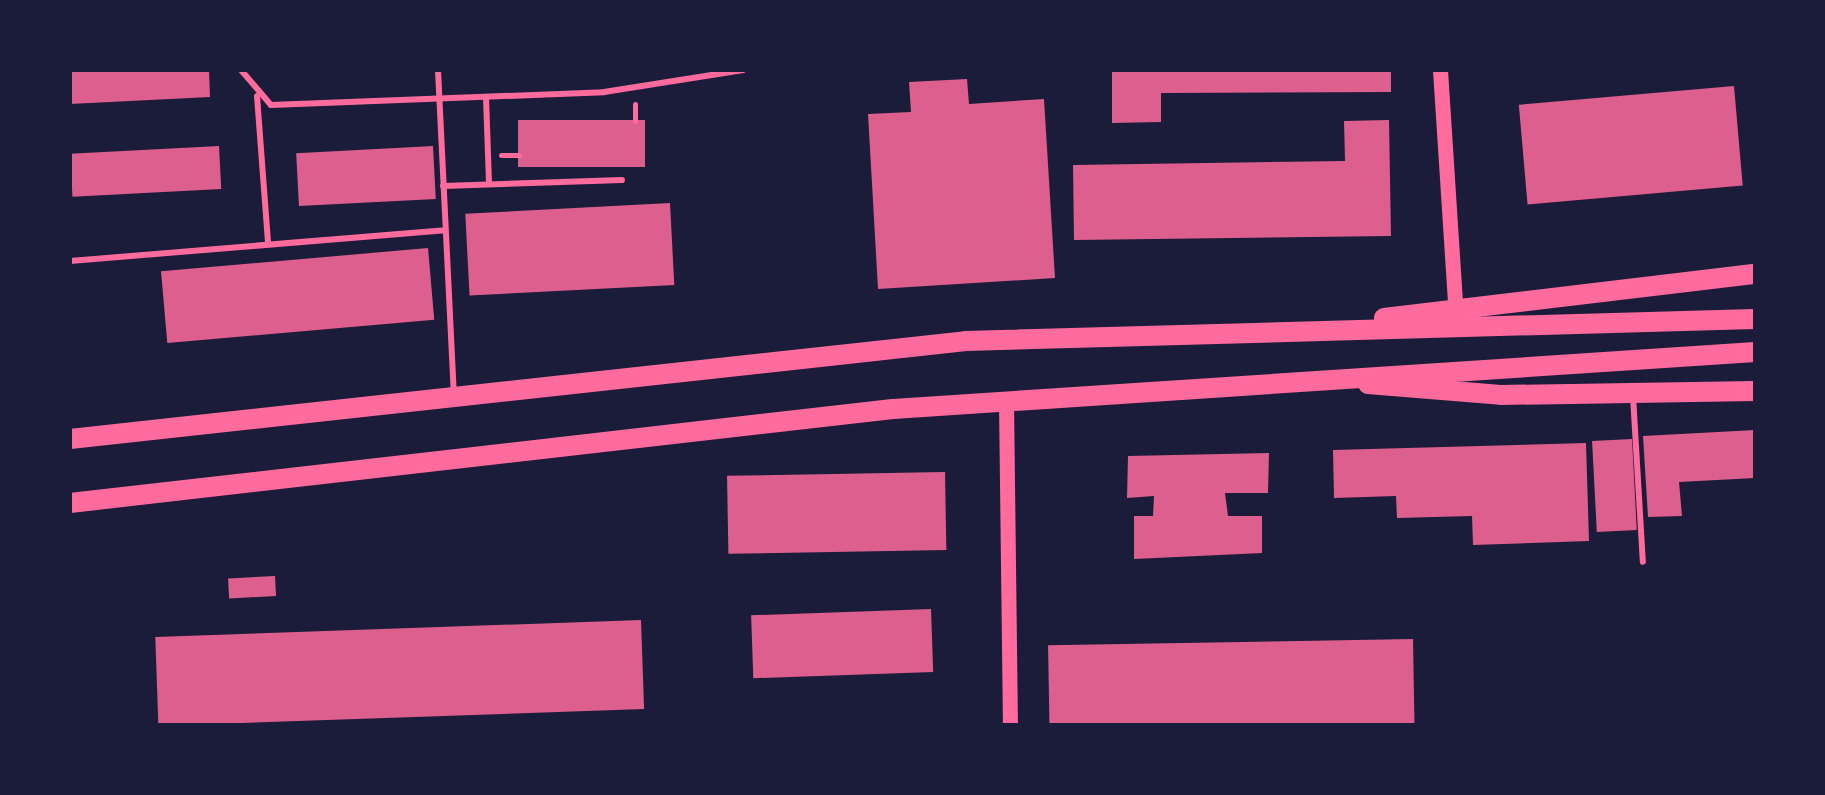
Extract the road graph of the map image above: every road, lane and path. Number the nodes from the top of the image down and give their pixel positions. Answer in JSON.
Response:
{"nodes":[{"id":1,"x":240,"y":70,"type":"edge"},
{"id":2,"x":438,"y":70,"type":"edge"},
{"id":3,"x":742,"y":70,"type":"edge"},
{"id":4,"x":1440,"y":70,"type":"edge"},
{"id":5,"x":257,"y":94,"type":"junction"},
{"id":6,"x":486,"y":96,"type":"junction"},
{"id":7,"x":439,"y":98,"type":"junction"},
{"id":8,"x":622,"y":180,"type":"dead end"},
{"id":9,"x":490,"y":184,"type":"junction"},
{"id":10,"x":443,"y":186,"type":"junction"},
{"id":11,"x":445,"y":230,"type":"junction"},
{"id":12,"x":268,"y":244,"type":"junction"},
{"id":13,"x":70,"y":261,"type":"edge"},
{"id":14,"x":1755,"y":274,"type":"edge"},
{"id":15,"x":1455,"y":305,"type":"junction"},
{"id":16,"x":1755,"y":319,"type":"edge"},
{"id":17,"x":1332,"y":328,"type":"junction"},
{"id":18,"x":1755,"y":352,"type":"edge"},
{"id":19,"x":1326,"y":379,"type":"junction"},
{"id":20,"x":1755,"y":391,"type":"edge"},
{"id":21,"x":1633,"y":394,"type":"junction"},
{"id":22,"x":454,"y":395,"type":"junction"},
{"id":23,"x":1006,"y":401,"type":"junction"},
{"id":24,"x":70,"y":439,"type":"edge"},
{"id":25,"x":70,"y":502,"type":"edge"},
{"id":26,"x":1643,"y":562,"type":"dead end"},
{"id":27,"x":1010,"y":725,"type":"edge"}],
"edges":[{"from":1,"to":5,"type":"lane"},
{"from":2,"to":7,"type":"lane"},
{"from":3,"to":6,"type":"lane"},
{"from":4,"to":15,"type":"street"},
{"from":5,"to":7,"type":"lane"},
{"from":5,"to":12,"type":"lane"},
{"from":6,"to":7,"type":"lane"},
{"from":6,"to":9,"type":"lane"},
{"from":7,"to":10,"type":"lane"},
{"from":8,"to":9,"type":"lane"},
{"from":9,"to":10,"type":"lane"},
{"from":10,"to":11,"type":"lane"},
{"from":11,"to":12,"type":"lane"},
{"from":11,"to":22,"type":"lane"},
{"from":12,"to":13,"type":"lane"},
{"from":14,"to":15,"type":"main road"},
{"from":15,"to":17,"type":"main road"},
{"from":16,"to":17,"type":"main road"},
{"from":17,"to":22,"type":"main road"},
{"from":18,"to":19,"type":"main road"},
{"from":19,"to":21,"type":"main road"},
{"from":19,"to":23,"type":"main road"},
{"from":20,"to":21,"type":"main road"},
{"from":21,"to":26,"type":"lane"},
{"from":22,"to":24,"type":"main road"},
{"from":23,"to":25,"type":"main road"},
{"from":23,"to":27,"type":"street"}]}
